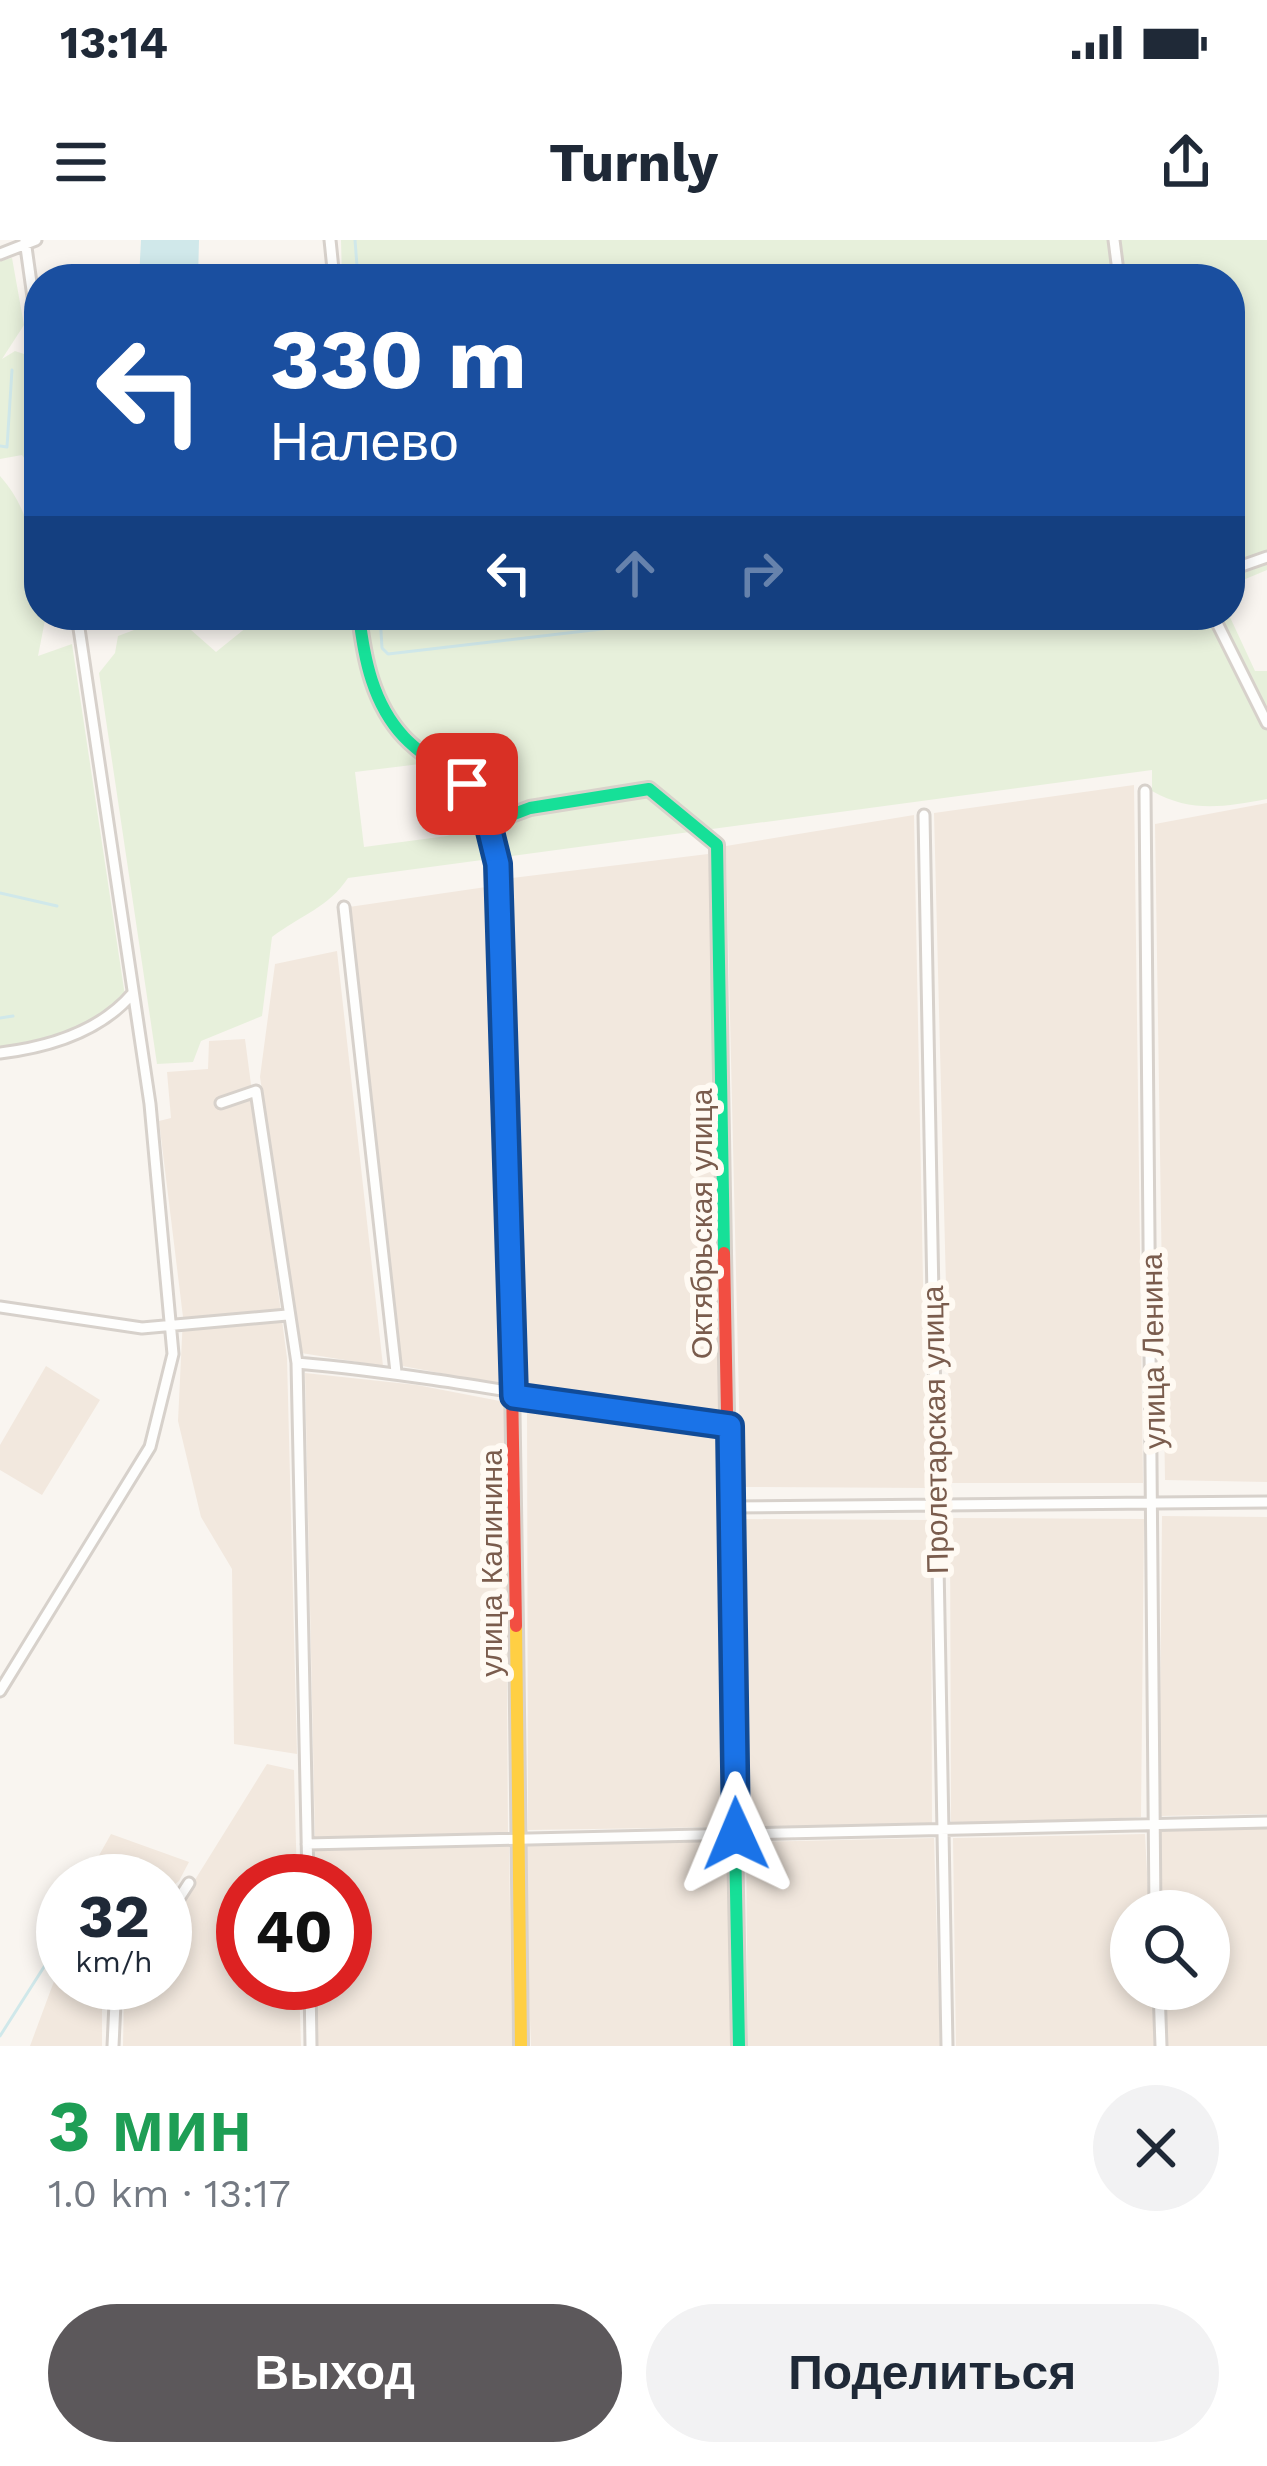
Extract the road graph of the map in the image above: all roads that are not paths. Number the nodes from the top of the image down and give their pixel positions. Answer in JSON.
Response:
{"nodes":[{"id":1,"x":30,"y":242,"type":"edge"},
{"id":2,"x":0,"y":254,"type":"edge"},
{"id":3,"x":79,"y":630,"type":"edge"},
{"id":4,"x":361,"y":630,"type":"edge"},
{"id":5,"x":1220,"y":630,"type":"edge"},
{"id":6,"x":1267,"y":723,"type":"edge"},
{"id":7,"x":1145,"y":791,"type":"dead end"},
{"id":8,"x":924,"y":815,"type":"dead end"},
{"id":9,"x":490,"y":823,"type":"junction"},
{"id":10,"x":344,"y":907,"type":"dead end"},
{"id":11,"x":133,"y":993,"type":"junction"},
{"id":12,"x":0,"y":1053,"type":"edge"},
{"id":13,"x":220,"y":1102,"type":"dead end"},
{"id":14,"x":0,"y":1307,"type":"edge"},
{"id":15,"x":287,"y":1315,"type":"junction"},
{"id":16,"x":173,"y":1326,"type":"junction"},
{"id":17,"x":297,"y":1364,"type":"junction"},
{"id":18,"x":396,"y":1372,"type":"junction"},
{"id":19,"x":514,"y":1396,"type":"junction"},
{"id":20,"x":730,"y":1426,"type":"junction"},
{"id":21,"x":1267,"y":1502,"type":"edge"},
{"id":22,"x":1156,"y":1503,"type":"junction"},
{"id":23,"x":936,"y":1505,"type":"junction"},
{"id":24,"x":728,"y":1507,"type":"junction"},
{"id":25,"x":0,"y":1691,"type":"edge"},
{"id":26,"x":1151,"y":1821,"type":"junction"},
{"id":27,"x":1267,"y":1822,"type":"edge"},
{"id":28,"x":942,"y":1832,"type":"junction"},
{"id":29,"x":736,"y":1834,"type":"junction"},
{"id":30,"x":517,"y":1836,"type":"junction"},
{"id":31,"x":308,"y":1844,"type":"junction"},
{"id":32,"x":308,"y":1854,"type":"edge"},
{"id":33,"x":1154,"y":1890,"type":"edge"},
{"id":34,"x":115,"y":2010,"type":"edge"},
{"id":35,"x":310,"y":2010,"type":"edge"},
{"id":36,"x":1160,"y":2010,"type":"edge"},
{"id":37,"x":113,"y":2046,"type":"edge"},
{"id":38,"x":311,"y":2046,"type":"edge"},
{"id":39,"x":521,"y":2046,"type":"edge"},
{"id":40,"x":740,"y":2046,"type":"edge"},
{"id":41,"x":947,"y":2046,"type":"edge"},
{"id":42,"x":1161,"y":2046,"type":"edge"}],
"edges":[{"from":1,"to":2,"type":"street"},
{"from":3,"to":11,"type":"street"},
{"from":4,"to":9,"type":"street"},
{"from":5,"to":6,"type":"street"},
{"from":7,"to":22,"type":"street","name":"улица Ленина"},
{"from":8,"to":23,"type":"street","name":"Пролетарская улица"},
{"from":9,"to":19,"type":"street","name":"улица Калинина"},
{"from":9,"to":20,"type":"street","name":"Октябрьская улица"},
{"from":10,"to":18,"type":"street"},
{"from":11,"to":12,"type":"street"},
{"from":11,"to":16,"type":"street"},
{"from":13,"to":15,"type":"street"},
{"from":14,"to":16,"type":"street"},
{"from":15,"to":16,"type":"street"},
{"from":15,"to":17,"type":"street"},
{"from":16,"to":25,"type":"street"},
{"from":17,"to":18,"type":"street"},
{"from":17,"to":31,"type":"street"},
{"from":18,"to":19,"type":"street"},
{"from":19,"to":20,"type":"street"},
{"from":19,"to":30,"type":"street","name":"улица Калинина"},
{"from":20,"to":24,"type":"street","name":"Октябрьская улица"},
{"from":21,"to":22,"type":"street"},
{"from":22,"to":23,"type":"street"},
{"from":22,"to":26,"type":"street","name":"улица Ленина"},
{"from":23,"to":24,"type":"street"},
{"from":23,"to":28,"type":"street","name":"Пролетарская улица"},
{"from":24,"to":29,"type":"street","name":"Октябрьская улица"},
{"from":26,"to":27,"type":"street"},
{"from":26,"to":28,"type":"street"},
{"from":26,"to":33,"type":"street","name":"улица Ленина"},
{"from":28,"to":29,"type":"street"},
{"from":28,"to":41,"type":"street","name":"Пролетарская улица"},
{"from":29,"to":30,"type":"street"},
{"from":29,"to":40,"type":"street","name":"Октябрьская улица"},
{"from":30,"to":31,"type":"street"},
{"from":30,"to":39,"type":"street","name":"улица Калинина"},
{"from":31,"to":32,"type":"street"},
{"from":34,"to":37,"type":"street"},
{"from":35,"to":38,"type":"street"},
{"from":36,"to":42,"type":"street"}]}
